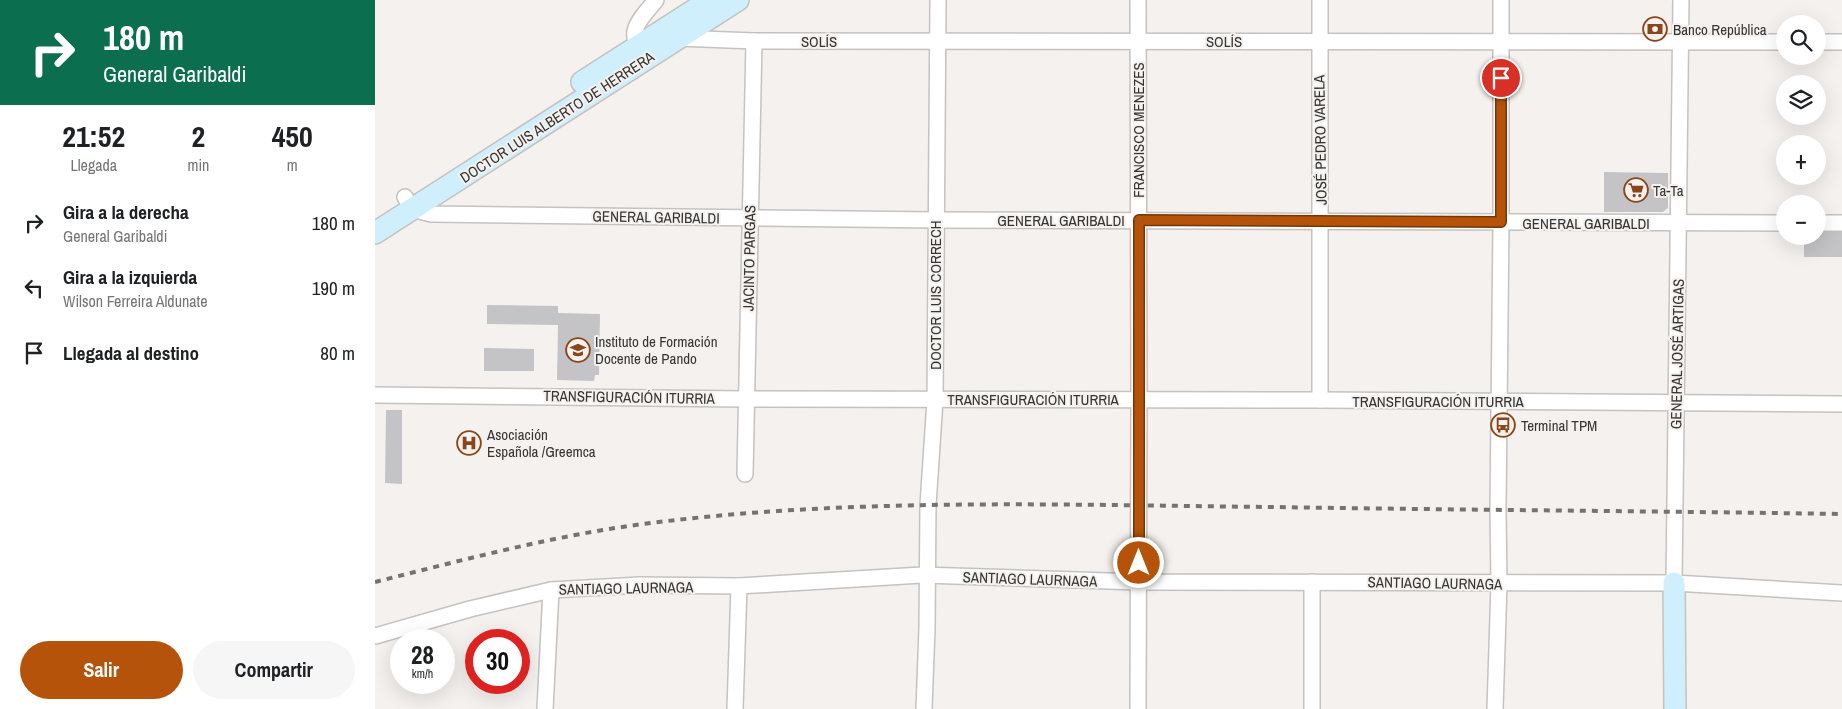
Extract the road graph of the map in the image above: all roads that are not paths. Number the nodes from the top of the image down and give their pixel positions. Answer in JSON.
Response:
{"nodes":[{"id":1,"x":656,"y":0,"type":"edge"},
{"id":2,"x":711,"y":0,"type":"edge"},
{"id":3,"x":738,"y":0,"type":"edge"},
{"id":4,"x":938,"y":0,"type":"edge"},
{"id":5,"x":1138,"y":0,"type":"edge"},
{"id":6,"x":1320,"y":0,"type":"edge"},
{"id":7,"x":1501,"y":0,"type":"edge"},
{"id":8,"x":1681,"y":0,"type":"edge"},
{"id":9,"x":672,"y":34,"type":"junction"},
{"id":10,"x":1138,"y":40,"type":"junction"},
{"id":11,"x":754,"y":41,"type":"junction"},
{"id":12,"x":937,"y":41,"type":"junction"},
{"id":13,"x":1319,"y":41,"type":"junction"},
{"id":14,"x":1681,"y":41,"type":"junction"},
{"id":15,"x":1501,"y":42,"type":"junction"},
{"id":16,"x":1776,"y":42,"type":"edge"},
{"id":17,"x":1826,"y":42,"type":"edge"},
{"id":18,"x":1842,"y":42,"type":"edge"},
{"id":19,"x":641,"y":53,"type":"junction"},
{"id":20,"x":409,"y":203,"type":"junction"},
{"id":21,"x":375,"y":216,"type":"edge"},
{"id":22,"x":750,"y":218,"type":"junction"},
{"id":23,"x":936,"y":220,"type":"junction"},
{"id":24,"x":1139,"y":220,"type":"junction"},
{"id":25,"x":1321,"y":220,"type":"junction"},
{"id":26,"x":1501,"y":222,"type":"junction"},
{"id":27,"x":1679,"y":223,"type":"junction"},
{"id":28,"x":1776,"y":223,"type":"edge"},
{"id":29,"x":1826,"y":223,"type":"edge"},
{"id":30,"x":1842,"y":223,"type":"edge"},
{"id":31,"x":375,"y":233,"type":"edge"},
{"id":32,"x":375,"y":394,"type":"edge"},
{"id":33,"x":745,"y":399,"type":"junction"},
{"id":34,"x":1139,"y":399,"type":"junction"},
{"id":35,"x":935,"y":400,"type":"junction"},
{"id":36,"x":1320,"y":400,"type":"junction"},
{"id":37,"x":1499,"y":401,"type":"junction"},
{"id":38,"x":1677,"y":402,"type":"junction"},
{"id":39,"x":1842,"y":404,"type":"edge"},
{"id":40,"x":745,"y":474,"type":"dead end"},
{"id":41,"x":928,"y":575,"type":"junction"},
{"id":42,"x":1139,"y":582,"type":"junction"},
{"id":43,"x":1312,"y":582,"type":"junction"},
{"id":44,"x":1499,"y":584,"type":"junction"},
{"id":45,"x":1675,"y":584,"type":"junction"},
{"id":46,"x":739,"y":586,"type":"junction"},
{"id":47,"x":551,"y":590,"type":"junction"},
{"id":48,"x":1842,"y":593,"type":"edge"},
{"id":49,"x":375,"y":636,"type":"edge"},
{"id":50,"x":545,"y":709,"type":"edge"},
{"id":51,"x":735,"y":709,"type":"edge"},
{"id":52,"x":924,"y":709,"type":"edge"},
{"id":53,"x":1138,"y":709,"type":"edge"},
{"id":54,"x":1312,"y":709,"type":"edge"},
{"id":55,"x":1495,"y":709,"type":"edge"},
{"id":56,"x":1675,"y":709,"type":"edge"}],
"edges":[{"from":1,"to":19,"type":"street"},
{"from":2,"to":9,"type":"street","name":"DOCTOR LUIS ALBERTO DE HERRERA"},
{"from":3,"to":9,"type":"street","name":"DOCTOR LUIS ALBERTO DE HERRERA"},
{"from":4,"to":12,"type":"street","name":"DOCTOR LUIS CORRECH"},
{"from":5,"to":10,"type":"street","name":"FRANCISCO MENEZES"},
{"from":6,"to":13,"type":"street","name":"JOSÉ PEDRO VARELA"},
{"from":7,"to":15,"type":"street"},
{"from":8,"to":14,"type":"street","name":"GENERAL JOSÉ ARTIGAS"},
{"from":9,"to":11,"type":"street","name":"SOLÍS"},
{"from":9,"to":19,"type":"street","name":"DOCTOR LUIS ALBERTO DE HERRERA"},
{"from":10,"to":12,"type":"street","name":"SOLÍS"},
{"from":10,"to":13,"type":"street","name":"SOLÍS"},
{"from":10,"to":24,"type":"street","name":"FRANCISCO MENEZES"},
{"from":11,"to":12,"type":"street","name":"SOLÍS"},
{"from":11,"to":22,"type":"street","name":"JACINTO PARGAS"},
{"from":12,"to":23,"type":"street","name":"DOCTOR LUIS CORRECH"},
{"from":13,"to":15,"type":"street","name":"SOLÍS"},
{"from":13,"to":25,"type":"street","name":"JOSÉ PEDRO VARELA"},
{"from":14,"to":15,"type":"street","name":"SOLÍS"},
{"from":14,"to":16,"type":"street","name":"SOLÍS"},
{"from":14,"to":27,"type":"street","name":"GENERAL JOSÉ ARTIGAS"},
{"from":15,"to":26,"type":"street"},
{"from":17,"to":18,"type":"street"},
{"from":19,"to":20,"type":"street","name":"DOCTOR LUIS ALBERTO DE HERRERA"},
{"from":20,"to":21,"type":"street","name":"DOCTOR LUIS ALBERTO DE HERRERA"},
{"from":20,"to":22,"type":"street","name":"GENERAL GARIBALDI"},
{"from":20,"to":31,"type":"street","name":"DOCTOR LUIS ALBERTO DE HERRERA"},
{"from":22,"to":23,"type":"street","name":"GENERAL GARIBALDI"},
{"from":22,"to":33,"type":"street","name":"JACINTO PARGAS"},
{"from":23,"to":24,"type":"street","name":"GENERAL GARIBALDI"},
{"from":23,"to":35,"type":"street","name":"DOCTOR LUIS CORRECH"},
{"from":24,"to":25,"type":"street","name":"GENERAL GARIBALDI"},
{"from":24,"to":34,"type":"street","name":"FRANCISCO MENEZES"},
{"from":25,"to":26,"type":"street","name":"GENERAL GARIBALDI"},
{"from":25,"to":36,"type":"street","name":"JOSÉ PEDRO VARELA"},
{"from":26,"to":27,"type":"street","name":"GENERAL GARIBALDI"},
{"from":26,"to":37,"type":"street"},
{"from":27,"to":28,"type":"street","name":"GENERAL GARIBALDI"},
{"from":27,"to":38,"type":"street","name":"GENERAL JOSÉ ARTIGAS"},
{"from":29,"to":30,"type":"street"},
{"from":32,"to":33,"type":"street","name":"TRANSFIGURACIÓN ITURRIA"},
{"from":33,"to":35,"type":"street","name":"TRANSFIGURACIÓN ITURRIA"},
{"from":33,"to":40,"type":"street","name":"JACINTO PARGAS"},
{"from":34,"to":35,"type":"street","name":"TRANSFIGURACIÓN ITURRIA"},
{"from":34,"to":36,"type":"street","name":"TRANSFIGURACIÓN ITURRIA"},
{"from":34,"to":42,"type":"street","name":"FRANCISCO MENEZES"},
{"from":35,"to":41,"type":"street","name":"DOCTOR LUIS CORRECH"},
{"from":36,"to":37,"type":"street","name":"TRANSFIGURACIÓN ITURRIA"},
{"from":37,"to":38,"type":"street","name":"TRANSFIGURACIÓN ITURRIA"},
{"from":37,"to":44,"type":"street"},
{"from":38,"to":39,"type":"street","name":"TRANSFIGURACIÓN ITURRIA"},
{"from":38,"to":45,"type":"street","name":"GENERAL JOSÉ ARTIGAS"},
{"from":41,"to":42,"type":"street","name":"SANTIAGO LAURNAGA"},
{"from":41,"to":46,"type":"street","name":"SANTIAGO LAURNAGA"},
{"from":41,"to":52,"type":"street","name":"DOCTOR LUIS CORRECH"},
{"from":42,"to":43,"type":"street","name":"SANTIAGO LAURNAGA"},
{"from":42,"to":53,"type":"street","name":"FRANCISCO MENEZES"},
{"from":43,"to":44,"type":"street","name":"SANTIAGO LAURNAGA"},
{"from":43,"to":54,"type":"street"},
{"from":44,"to":45,"type":"street","name":"SANTIAGO LAURNAGA"},
{"from":44,"to":55,"type":"street"},
{"from":45,"to":48,"type":"street","name":"SANTIAGO LAURNAGA"},
{"from":45,"to":56,"type":"street","name":"GENERAL JOSÉ ARTIGAS"},
{"from":46,"to":47,"type":"street","name":"SANTIAGO LAURNAGA"},
{"from":46,"to":51,"type":"street"},
{"from":47,"to":49,"type":"street","name":"SANTIAGO LAURNAGA"},
{"from":47,"to":50,"type":"street"}]}
